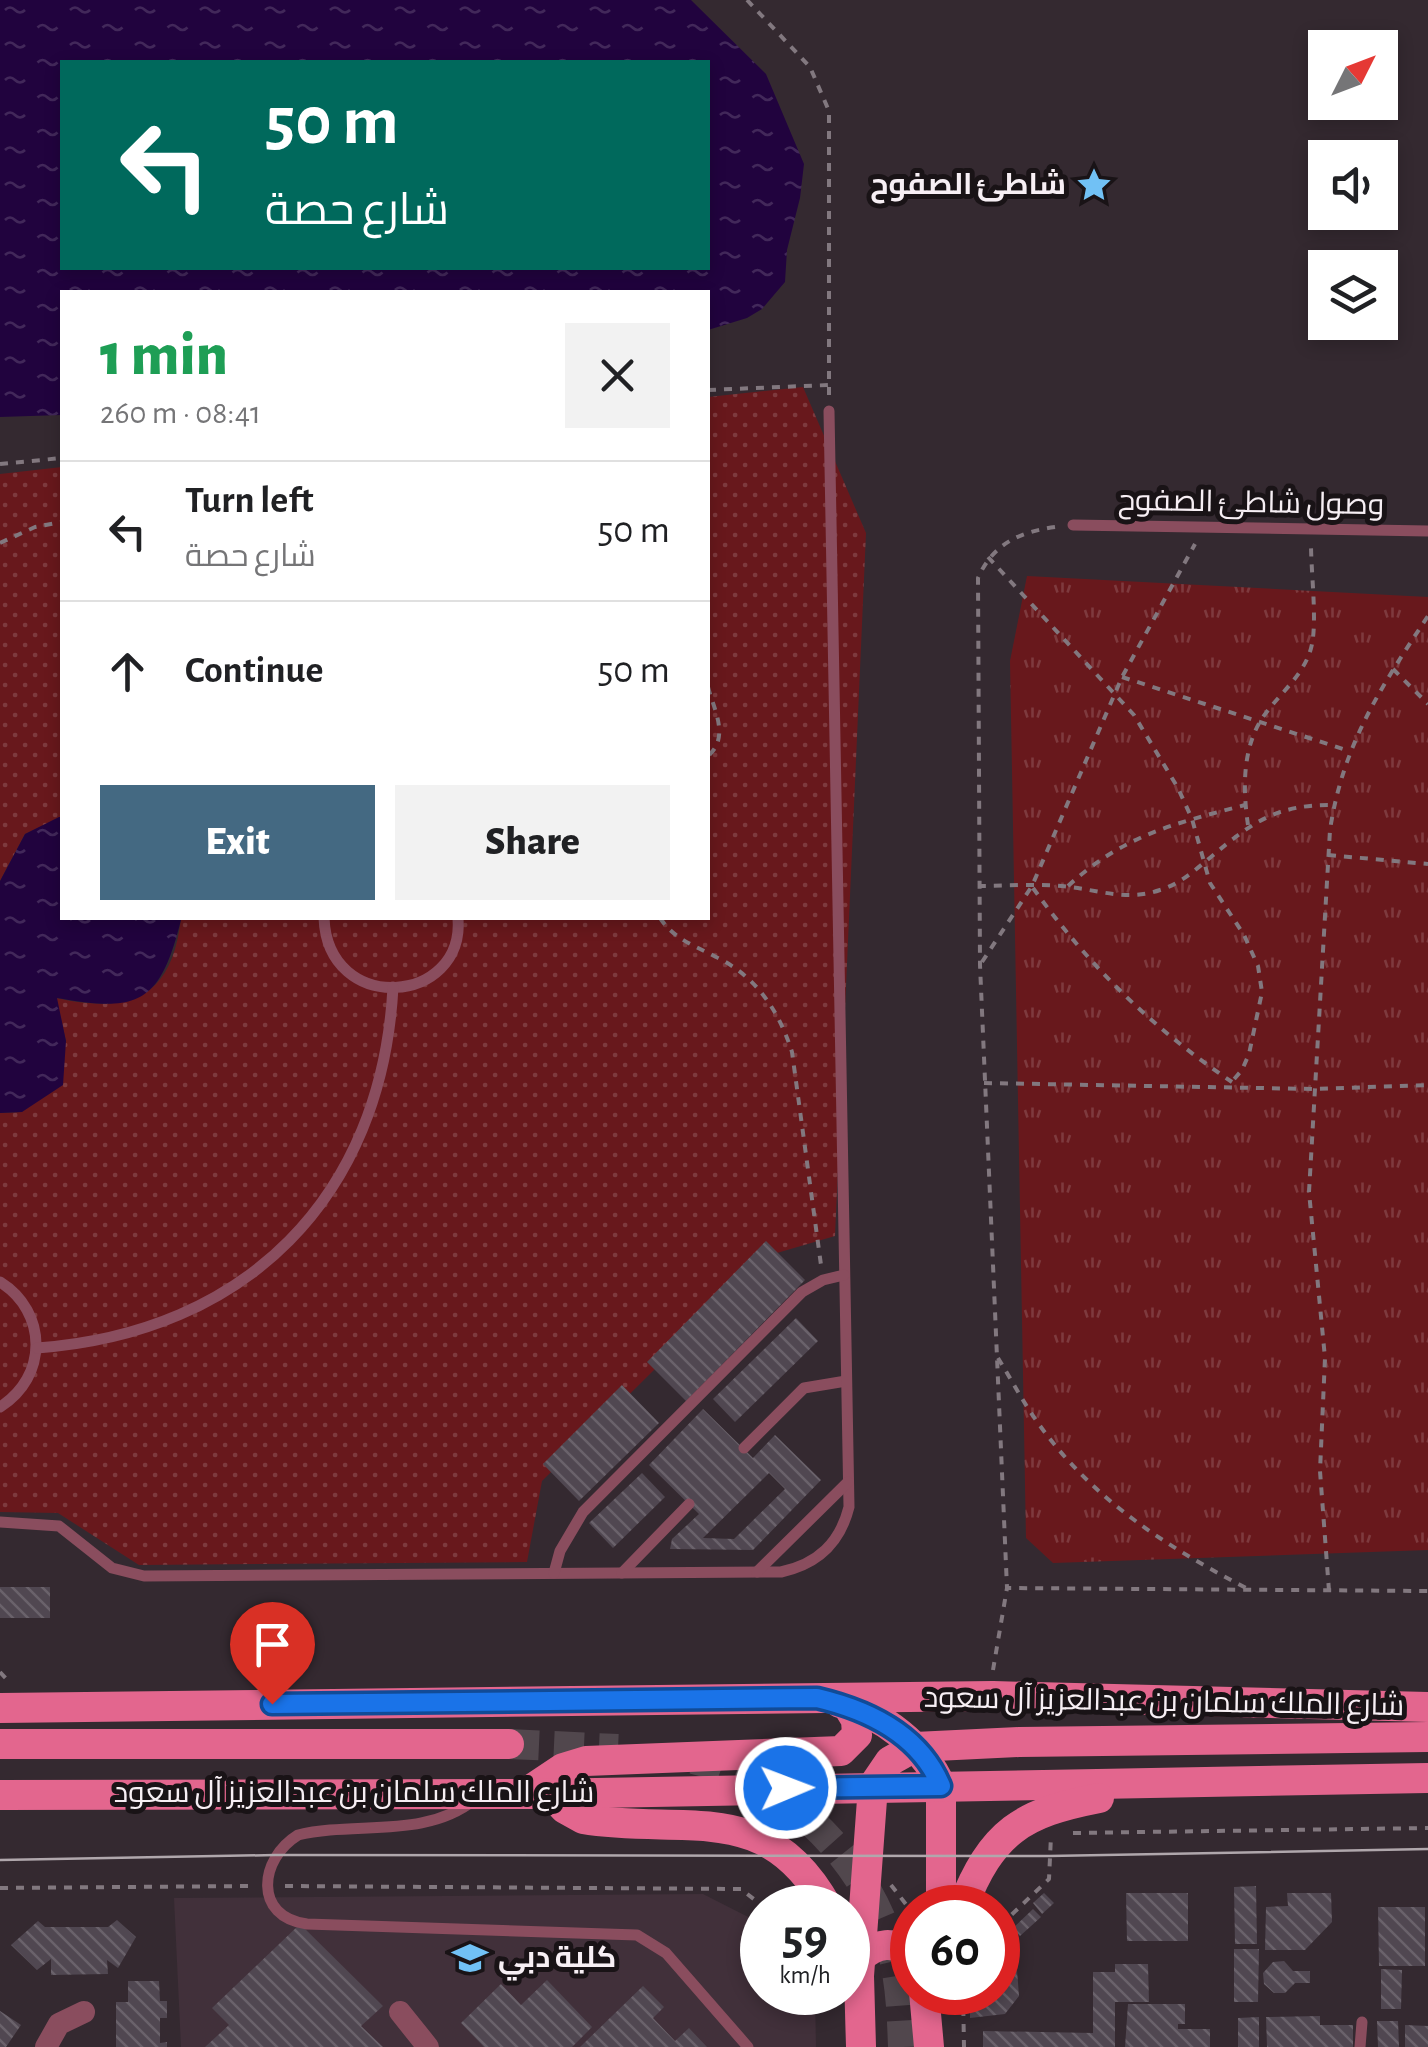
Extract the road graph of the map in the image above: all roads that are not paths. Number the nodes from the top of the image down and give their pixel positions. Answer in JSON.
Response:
{"nodes":[{"id":1,"x":828,"y":411,"type":"road end"},
{"id":2,"x":1073,"y":525,"type":"road end"},
{"id":3,"x":1428,"y":531,"type":"edge"},
{"id":4,"x":324,"y":920,"type":"edge"},
{"id":5,"x":458,"y":920,"type":"edge"},
{"id":6,"x":393,"y":987,"type":"junction"},
{"id":7,"x":844,"y":1275,"type":"junction"},
{"id":8,"x":0,"y":1282,"type":"edge"},
{"id":9,"x":37,"y":1348,"type":"junction"},
{"id":10,"x":846,"y":1380,"type":"junction"},
{"id":11,"x":0,"y":1407,"type":"edge"},
{"id":12,"x":744,"y":1448,"type":"dead end"},
{"id":13,"x":848,"y":1482,"type":"junction"},
{"id":14,"x":689,"y":1504,"type":"dead end"},
{"id":15,"x":0,"y":1522,"type":"edge"},
{"id":16,"x":758,"y":1572,"type":"junction"},
{"id":17,"x":622,"y":1573,"type":"junction"},
{"id":18,"x":554,"y":1574,"type":"junction"},
{"id":19,"x":817,"y":1698,"type":"junction"},
{"id":20,"x":847,"y":1705,"type":"junction"},
{"id":21,"x":1428,"y":1707,"type":"edge"},
{"id":22,"x":0,"y":1708,"type":"edge"},
{"id":23,"x":1428,"y":1737,"type":"edge"},
{"id":24,"x":993,"y":1742,"type":"junction"},
{"id":25,"x":0,"y":1744,"type":"edge"},
{"id":26,"x":508,"y":1744,"type":"tunnel mouth"},
{"id":27,"x":915,"y":1747,"type":"junction"},
{"id":28,"x":1428,"y":1778,"type":"edge"},
{"id":29,"x":1176,"y":1783,"type":"junction"},
{"id":30,"x":873,"y":1786,"type":"junction"},
{"id":31,"x":941,"y":1786,"type":"junction"},
{"id":32,"x":993,"y":1786,"type":"junction"},
{"id":33,"x":481,"y":1794,"type":"junction"},
{"id":34,"x":538,"y":1794,"type":"junction"},
{"id":35,"x":0,"y":1796,"type":"edge"},
{"id":36,"x":812,"y":1885,"type":"edge"},
{"id":37,"x":863,"y":1885,"type":"edge"},
{"id":38,"x":942,"y":1885,"type":"edge"},
{"id":39,"x":973,"y":1885,"type":"edge"},
{"id":40,"x":84,"y":2012,"type":"dead end"},
{"id":41,"x":400,"y":2012,"type":"dead end"},
{"id":42,"x":859,"y":2015,"type":"edge"},
{"id":43,"x":926,"y":2015,"type":"edge"},
{"id":44,"x":943,"y":2015,"type":"edge"},
{"id":45,"x":1362,"y":2022,"type":"dead end"},
{"id":46,"x":46,"y":2047,"type":"edge"},
{"id":47,"x":428,"y":2047,"type":"edge"},
{"id":48,"x":748,"y":2047,"type":"edge"},
{"id":49,"x":861,"y":2047,"type":"edge"},
{"id":50,"x":929,"y":2047,"type":"edge"},
{"id":51,"x":942,"y":2047,"type":"edge"},
{"id":52,"x":1360,"y":2047,"type":"edge"}],
"edges":[{"from":1,"to":7,"type":"lane"},
{"from":2,"to":3,"type":"lane","name":"وصول شاطئ الصفوح"},
{"from":4,"to":6,"type":"lane"},
{"from":5,"to":6,"type":"lane"},
{"from":6,"to":9,"type":"lane"},
{"from":7,"to":10,"type":"lane"},
{"from":7,"to":18,"type":"lane"},
{"from":8,"to":9,"type":"lane"},
{"from":9,"to":11,"type":"lane"},
{"from":10,"to":12,"type":"lane"},
{"from":10,"to":13,"type":"lane"},
{"from":13,"to":16,"type":"lane"},
{"from":13,"to":16,"type":"lane"},
{"from":14,"to":17,"type":"lane"},
{"from":15,"to":18,"type":"lane"},
{"from":16,"to":17,"type":"lane"},
{"from":17,"to":18,"type":"lane"},
{"from":19,"to":20,"type":"main road"},
{"from":19,"to":21,"type":"main road","name":"شارع الملك سلمان بن عبدالعزيز آل سعود"},
{"from":19,"to":22,"type":"main road","name":"شارع الملك سلمان بن عبدالعزيز آل سعود"},
{"from":20,"to":27,"type":"main road"},
{"from":20,"to":34,"type":"main road"},
{"from":23,"to":24,"type":"main road"},
{"from":24,"to":27,"type":"main road"},
{"from":24,"to":32,"type":"main road"},
{"from":25,"to":26,"type":"main road"},
{"from":27,"to":30,"type":"main road"},
{"from":27,"to":31,"type":"main road"},
{"from":28,"to":29,"type":"main road","name":"شارع الملك سلمان بن عبدالعزيز آل سعود"},
{"from":29,"to":32,"type":"main road","name":"شارع الملك سلمان بن عبدالعزيز آل سعود"},
{"from":29,"to":39,"type":"main road"},
{"from":30,"to":31,"type":"main road","name":"شارع الملك سلمان بن عبدالعزيز آل سعود"},
{"from":30,"to":34,"type":"main road","name":"شارع الملك سلمان بن عبدالعزيز آل سعود"},
{"from":30,"to":37,"type":"main road"},
{"from":31,"to":32,"type":"main road","name":"شارع الملك سلمان بن عبدالعزيز آل سعود"},
{"from":31,"to":38,"type":"main road"},
{"from":33,"to":34,"type":"main road","name":"شارع الملك سلمان بن عبدالعزيز آل سعود"},
{"from":33,"to":35,"type":"main road","name":"شارع الملك سلمان بن عبدالعزيز آل سعود"},
{"from":33,"to":48,"type":"lane"},
{"from":34,"to":36,"type":"main road"},
{"from":40,"to":46,"type":"street"},
{"from":41,"to":47,"type":"street"},
{"from":42,"to":49,"type":"main road"},
{"from":43,"to":50,"type":"main road"},
{"from":44,"to":51,"type":"main road"},
{"from":45,"to":52,"type":"lane"}]}
